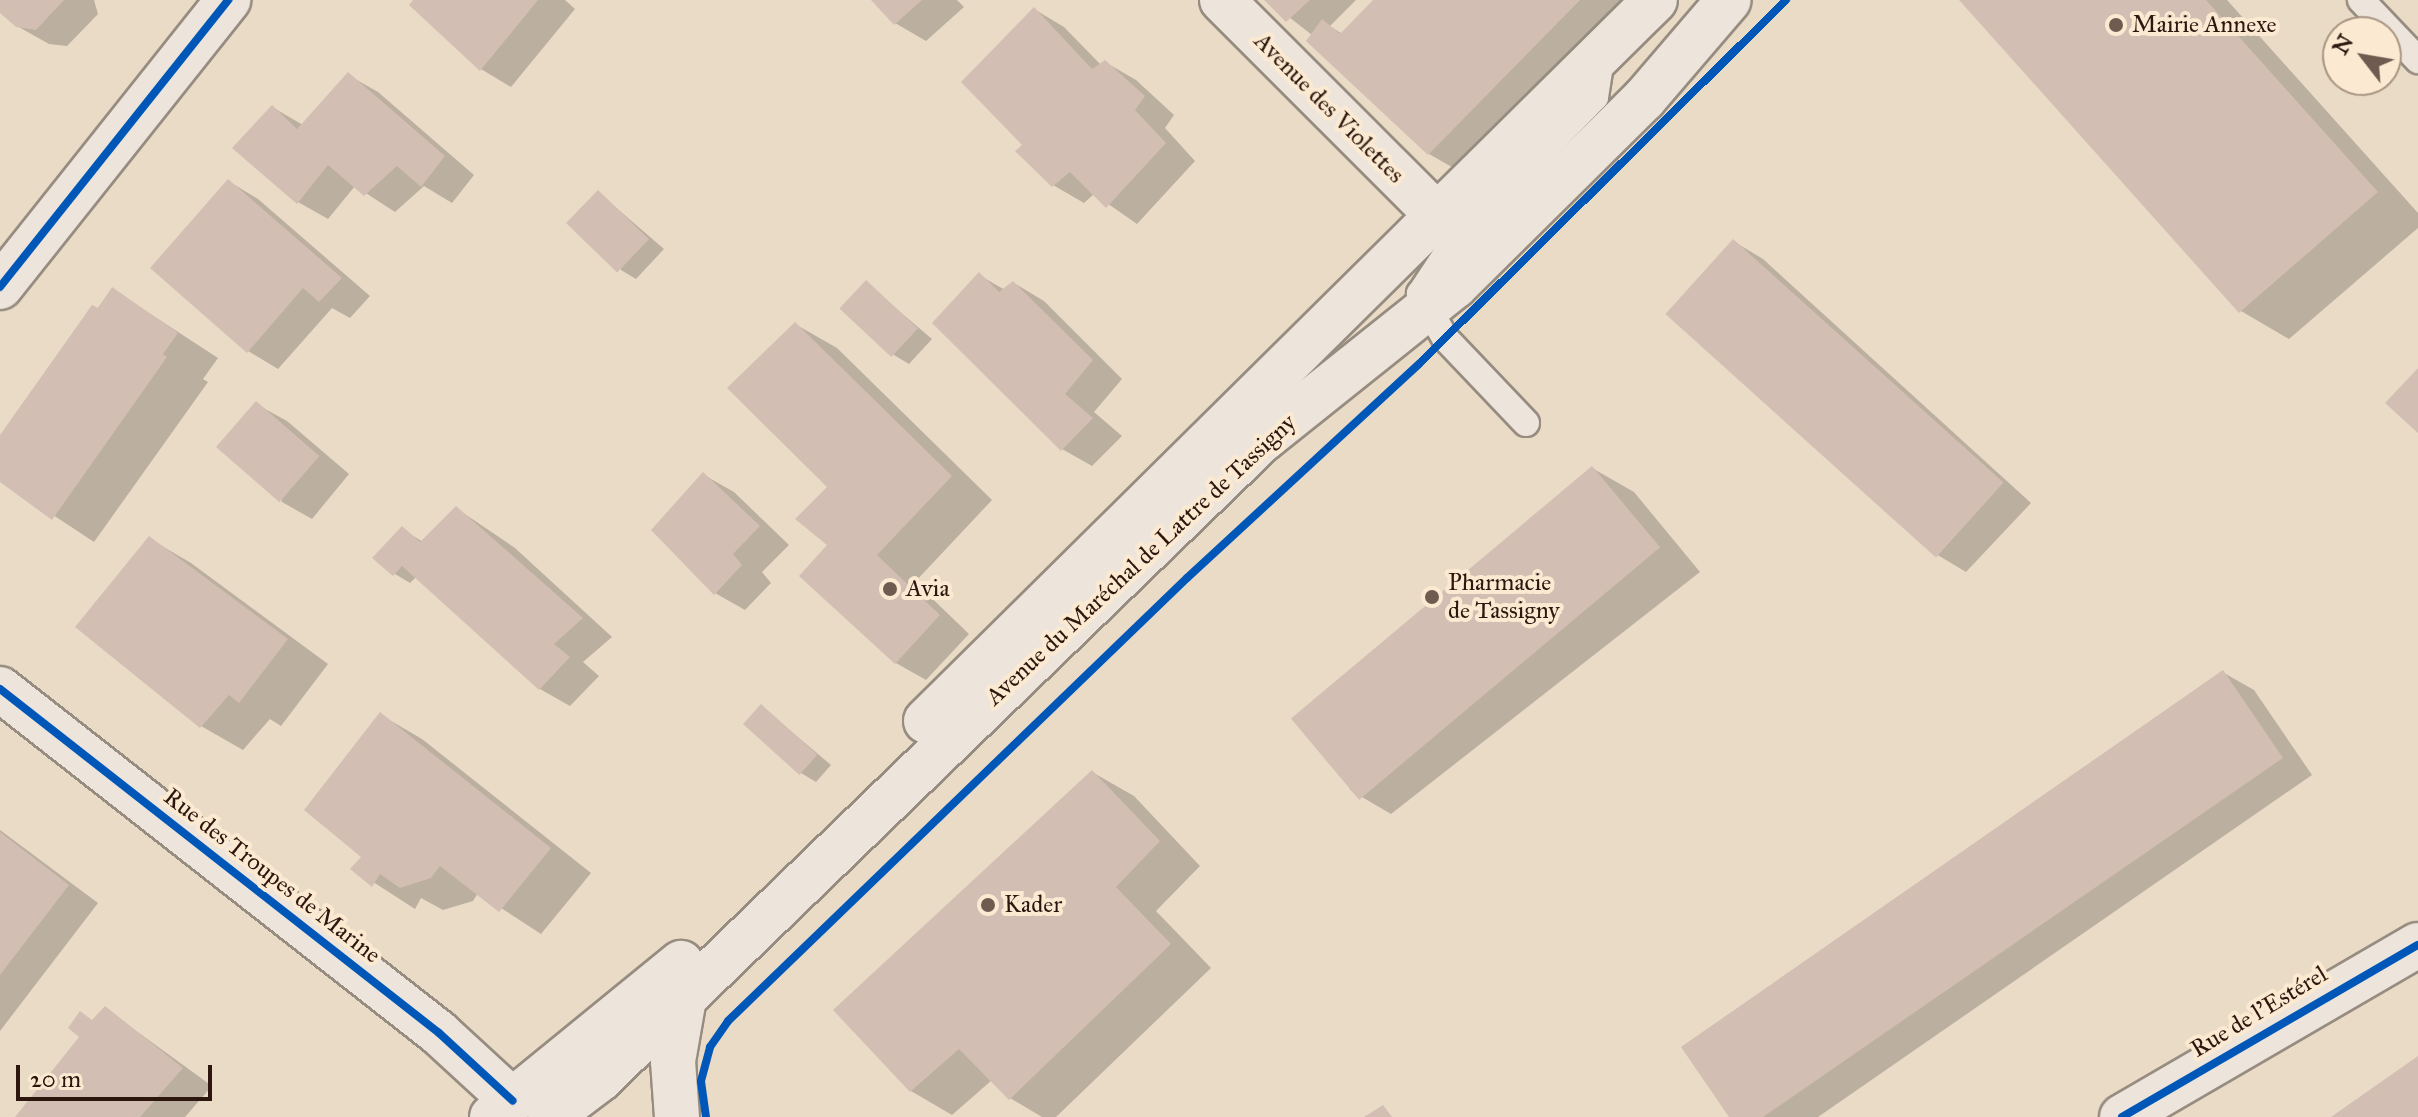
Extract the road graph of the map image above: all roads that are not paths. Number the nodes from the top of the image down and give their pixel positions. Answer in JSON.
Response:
{"nodes":[{"id":1,"x":228,"y":0,"type":"edge"},
{"id":2,"x":1222,"y":0,"type":"edge"},
{"id":3,"x":1655,"y":0,"type":"edge"},
{"id":4,"x":1729,"y":0,"type":"edge"},
{"id":5,"x":2361,"y":0,"type":"edge"},
{"id":6,"x":1602,"y":53,"type":"junction"},
{"id":7,"x":2418,"y":60,"type":"edge"},
{"id":8,"x":1437,"y":215,"type":"junction"},
{"id":9,"x":0,"y":287,"type":"edge"},
{"id":10,"x":1427,"y":309,"type":"junction"},
{"id":11,"x":1526,"y":423,"type":"dead end"},
{"id":12,"x":0,"y":689,"type":"edge"},
{"id":13,"x":2418,"y":945,"type":"edge"},
{"id":14,"x":684,"y":998,"type":"junction"},
{"id":15,"x":518,"y":1112,"type":"edge"},
{"id":16,"x":677,"y":1117,"type":"edge"},
{"id":17,"x":2122,"y":1117,"type":"edge"}],
"edges":[{"from":1,"to":9,"type":"main road"},
{"from":2,"to":8,"type":"main road","name":"Avenue des Violettes"},
{"from":3,"to":6,"type":"main road","name":"Avenue du Maréchal de Lattre de Tassigny"},
{"from":4,"to":10,"type":"main road","name":"Avenue du Maréchal de Lattre de Tassigny"},
{"from":5,"to":7,"type":"lane"},
{"from":6,"to":8,"type":"main road","name":"Avenue du Maréchal de Lattre de Tassigny"},
{"from":6,"to":10,"type":"lane"},
{"from":8,"to":15,"type":"main road","name":"Avenue du Maréchal de Lattre de Tassigny"},
{"from":10,"to":11,"type":"lane"},
{"from":10,"to":14,"type":"main road","name":"Avenue du Maréchal de Lattre de Tassigny"},
{"from":12,"to":15,"type":"main road","name":"Rue des Troupes de Marine"},
{"from":13,"to":17,"type":"main road","name":"Rue de l'Estérel"},
{"from":14,"to":15,"type":"main road","name":"Avenue du Maréchal de Lattre de Tassigny"},
{"from":14,"to":16,"type":"main road"}]}
